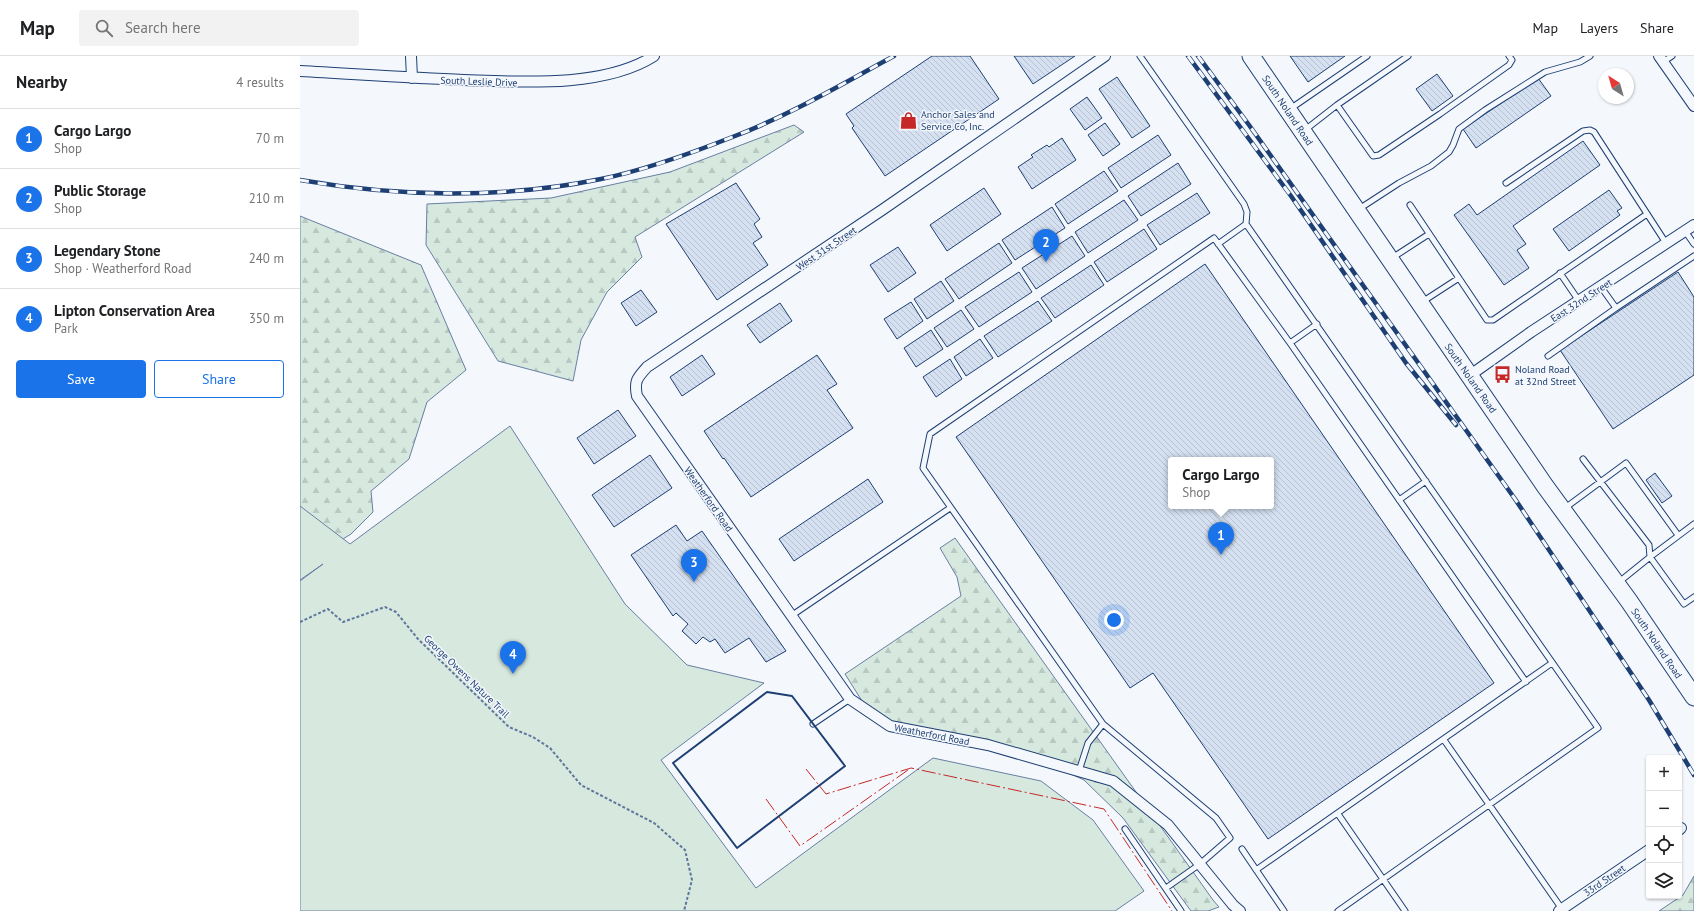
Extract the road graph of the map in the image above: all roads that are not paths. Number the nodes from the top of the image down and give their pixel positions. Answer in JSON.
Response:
{"nodes":[{"id":1,"x":411,"y":56,"type":"edge"},
{"id":2,"x":654,"y":56,"type":"edge"},
{"id":3,"x":1105,"y":56,"type":"edge"},
{"id":4,"x":1140,"y":56,"type":"edge"},
{"id":5,"x":1251,"y":56,"type":"edge"},
{"id":6,"x":1366,"y":56,"type":"edge"},
{"id":7,"x":1408,"y":56,"type":"edge"},
{"id":8,"x":1509,"y":56,"type":"edge"},
{"id":9,"x":1590,"y":56,"type":"edge"},
{"id":10,"x":1672,"y":56,"type":"edge"},
{"id":11,"x":1661,"y":59,"type":"edge"},
{"id":12,"x":300,"y":71,"type":"edge"},
{"id":13,"x":412,"y":78,"type":"junction"},
{"id":14,"x":1337,"y":104,"type":"junction"},
{"id":15,"x":1694,"y":106,"type":"edge"},
{"id":16,"x":1288,"y":110,"type":"junction"},
{"id":17,"x":1302,"y":132,"type":"junction"},
{"id":18,"x":1506,"y":183,"type":"dead end"},
{"id":19,"x":1410,"y":205,"type":"dead end"},
{"id":20,"x":1356,"y":211,"type":"junction"},
{"id":21,"x":1647,"y":214,"type":"junction"},
{"id":22,"x":1246,"y":224,"type":"junction"},
{"id":23,"x":1694,"y":225,"type":"edge"},
{"id":24,"x":1685,"y":231,"type":"junction"},
{"id":25,"x":1430,"y":234,"type":"junction"},
{"id":26,"x":1218,"y":244,"type":"junction"},
{"id":27,"x":1666,"y":244,"type":"junction"},
{"id":28,"x":1694,"y":244,"type":"edge"},
{"id":29,"x":1694,"y":256,"type":"edge"},
{"id":30,"x":1390,"y":260,"type":"junction"},
{"id":31,"x":1560,"y":273,"type":"junction"},
{"id":32,"x":1459,"y":278,"type":"junction"},
{"id":33,"x":1601,"y":287,"type":"junction"},
{"id":34,"x":1579,"y":301,"type":"junction"},
{"id":35,"x":1420,"y":304,"type":"junction"},
{"id":36,"x":1616,"y":308,"type":"junction"},
{"id":37,"x":1317,"y":324,"type":"junction"},
{"id":38,"x":1290,"y":343,"type":"junction"},
{"id":39,"x":1548,"y":356,"type":"dead end"},
{"id":40,"x":1469,"y":376,"type":"junction"},
{"id":41,"x":636,"y":392,"type":"joint"},
{"id":42,"x":1583,"y":459,"type":"dead end"},
{"id":43,"x":1426,"y":481,"type":"junction"},
{"id":44,"x":1601,"y":482,"type":"junction"},
{"id":45,"x":1399,"y":500,"type":"junction"},
{"id":46,"x":950,"y":508,"type":"junction"},
{"id":47,"x":1562,"y":510,"type":"junction"},
{"id":48,"x":1694,"y":524,"type":"edge"},
{"id":49,"x":1678,"y":535,"type":"junction"},
{"id":50,"x":1650,"y":557,"type":"junction"},
{"id":51,"x":1616,"y":584,"type":"junction"},
{"id":52,"x":1694,"y":597,"type":"edge"},
{"id":53,"x":791,"y":616,"type":"junction"},
{"id":54,"x":1552,"y":663,"type":"junction"},
{"id":55,"x":1526,"y":682,"type":"junction"},
{"id":56,"x":1694,"y":697,"type":"edge"},
{"id":57,"x":850,"y":699,"type":"junction"},
{"id":58,"x":813,"y":724,"type":"dead end"},
{"id":59,"x":1103,"y":724,"type":"junction"},
{"id":60,"x":1444,"y":740,"type":"junction"},
{"id":61,"x":1079,"y":771,"type":"junction"},
{"id":62,"x":1489,"y":805,"type":"junction"},
{"id":63,"x":1338,"y":814,"type":"junction"},
{"id":64,"x":1125,"y":829,"type":"dead end"},
{"id":65,"x":1242,"y":849,"type":"dead end"},
{"id":66,"x":1646,"y":852,"type":"edge"},
{"id":67,"x":1200,"y":864,"type":"junction"},
{"id":68,"x":1256,"y":870,"type":"junction"},
{"id":69,"x":1383,"y":879,"type":"junction"},
{"id":70,"x":1166,"y":888,"type":"junction"},
{"id":71,"x":1560,"y":910,"type":"edge"},
{"id":72,"x":1181,"y":911,"type":"edge"},
{"id":73,"x":1240,"y":911,"type":"edge"},
{"id":74,"x":1284,"y":911,"type":"edge"},
{"id":75,"x":1338,"y":911,"type":"edge"},
{"id":76,"x":1405,"y":911,"type":"edge"}],
"edges":[{"from":1,"to":13,"type":"street"},
{"from":2,"to":13,"type":"street","name":"South Leslie Drive"},
{"from":3,"to":41,"type":"street","name":"West 31st Street"},
{"from":4,"to":22,"type":"lane"},
{"from":5,"to":16,"type":"main road","name":"South Noland Road"},
{"from":6,"to":16,"type":"lane"},
{"from":7,"to":14,"type":"lane"},
{"from":8,"to":14,"type":"lane"},
{"from":9,"to":20,"type":"lane"},
{"from":10,"to":11,"type":"lane"},
{"from":11,"to":15,"type":"street"},
{"from":12,"to":13,"type":"street","name":"South Leslie Drive"},
{"from":14,"to":17,"type":"lane"},
{"from":16,"to":17,"type":"main road","name":"South Noland Road"},
{"from":17,"to":20,"type":"main road","name":"South Noland Road"},
{"from":18,"to":21,"type":"lane"},
{"from":19,"to":25,"type":"lane"},
{"from":20,"to":30,"type":"main road","name":"South Noland Road"},
{"from":21,"to":27,"type":"lane"},
{"from":21,"to":31,"type":"lane"},
{"from":22,"to":26,"type":"lane"},
{"from":22,"to":37,"type":"lane"},
{"from":23,"to":24,"type":"street","name":"East 32nd Street"},
{"from":24,"to":27,"type":"street","name":"East 32nd Street"},
{"from":24,"to":28,"type":"lane"},
{"from":25,"to":30,"type":"lane"},
{"from":25,"to":32,"type":"lane"},
{"from":26,"to":38,"type":"lane"},
{"from":26,"to":46,"type":"lane"},
{"from":27,"to":33,"type":"street","name":"East 32nd Street"},
{"from":29,"to":36,"type":"lane"},
{"from":30,"to":35,"type":"main road","name":"South Noland Road"},
{"from":31,"to":32,"type":"lane"},
{"from":31,"to":34,"type":"lane"},
{"from":32,"to":35,"type":"lane"},
{"from":33,"to":34,"type":"street","name":"East 32nd Street"},
{"from":33,"to":36,"type":"lane"},
{"from":34,"to":40,"type":"street","name":"East 32nd Street"},
{"from":35,"to":40,"type":"main road","name":"South Noland Road"},
{"from":36,"to":39,"type":"lane"},
{"from":37,"to":38,"type":"lane"},
{"from":37,"to":43,"type":"lane"},
{"from":38,"to":45,"type":"lane"},
{"from":40,"to":47,"type":"main road","name":"South Noland Road"},
{"from":41,"to":53,"type":"street","name":"Weatherford Road"},
{"from":42,"to":44,"type":"lane"},
{"from":43,"to":45,"type":"lane"},
{"from":43,"to":54,"type":"lane"},
{"from":44,"to":47,"type":"lane"},
{"from":44,"to":49,"type":"lane"},
{"from":44,"to":50,"type":"lane"},
{"from":45,"to":55,"type":"lane"},
{"from":46,"to":53,"type":"lane"},
{"from":46,"to":59,"type":"lane"},
{"from":47,"to":51,"type":"main road","name":"South Noland Road"},
{"from":48,"to":49,"type":"lane"},
{"from":49,"to":50,"type":"lane"},
{"from":50,"to":51,"type":"lane"},
{"from":50,"to":52,"type":"lane"},
{"from":51,"to":56,"type":"main road","name":"South Noland Road"},
{"from":53,"to":57,"type":"street","name":"Weatherford Road"},
{"from":54,"to":55,"type":"lane"},
{"from":54,"to":62,"type":"lane"},
{"from":55,"to":60,"type":"lane"},
{"from":57,"to":58,"type":"lane"},
{"from":57,"to":61,"type":"street","name":"Weatherford Road"},
{"from":59,"to":61,"type":"lane"},
{"from":59,"to":67,"type":"lane"},
{"from":60,"to":62,"type":"lane"},
{"from":60,"to":63,"type":"lane"},
{"from":61,"to":67,"type":"street","name":"Weatherford Road"},
{"from":62,"to":69,"type":"lane"},
{"from":62,"to":71,"type":"lane"},
{"from":63,"to":68,"type":"lane"},
{"from":63,"to":69,"type":"lane"},
{"from":64,"to":70,"type":"lane"},
{"from":65,"to":68,"type":"lane"},
{"from":66,"to":71,"type":"street","name":"33rd Street"},
{"from":67,"to":70,"type":"lane"},
{"from":67,"to":73,"type":"street","name":"Weatherford Road"},
{"from":68,"to":74,"type":"lane"},
{"from":69,"to":75,"type":"lane"},
{"from":69,"to":76,"type":"lane"},
{"from":70,"to":72,"type":"lane"}]}
